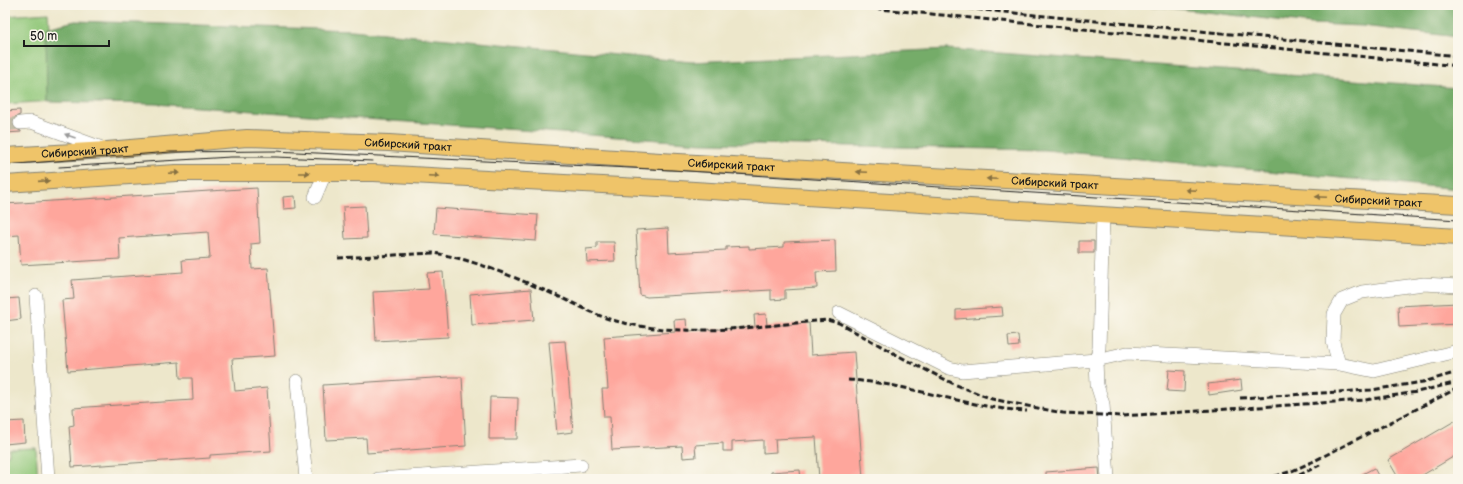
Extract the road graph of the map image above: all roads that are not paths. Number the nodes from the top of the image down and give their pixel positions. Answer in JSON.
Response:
{"nodes":[{"id":1,"x":20,"y":123,"type":"tunnel mouth"},
{"id":2,"x":107,"y":150,"type":"junction"},
{"id":3,"x":5,"y":156,"type":"edge"},
{"id":4,"x":325,"y":173,"type":"junction"},
{"id":5,"x":5,"y":184,"type":"edge"},
{"id":6,"x":315,"y":197,"type":"dead end"},
{"id":7,"x":1458,"y":205,"type":"edge"},
{"id":8,"x":1103,"y":215,"type":"junction"},
{"id":9,"x":1458,"y":237,"type":"edge"},
{"id":10,"x":1458,"y":286,"type":"edge"},
{"id":11,"x":36,"y":296,"type":"dead end"},
{"id":12,"x":839,"y":313,"type":"dead end"},
{"id":13,"x":1458,"y":351,"type":"edge"},
{"id":14,"x":1096,"y":360,"type":"junction"},
{"id":15,"x":1339,"y":364,"type":"junction"},
{"id":16,"x":297,"y":381,"type":"dead end"},
{"id":17,"x":581,"y":465,"type":"dead end"},
{"id":18,"x":48,"y":479,"type":"edge"},
{"id":19,"x":306,"y":479,"type":"edge"},
{"id":20,"x":378,"y":479,"type":"edge"},
{"id":21,"x":1108,"y":479,"type":"edge"}],
"edges":[{"from":2,"to":1,"type":"lane","one_way":true},
{"from":2,"to":3,"type":"main road","name":"Сибирский тракт"},
{"from":7,"to":2,"type":"main road","name":"Сибирский тракт","one_way":true},
{"from":5,"to":4,"type":"main road","one_way":true},
{"from":4,"to":6,"type":"lane"},
{"from":4,"to":8,"type":"main road","one_way":true},
{"from":8,"to":9,"type":"main road"},
{"from":8,"to":14,"type":"lane"},
{"from":10,"to":15,"type":"lane"},
{"from":11,"to":18,"type":"lane"},
{"from":12,"to":14,"type":"lane"},
{"from":13,"to":15,"type":"lane"},
{"from":14,"to":15,"type":"lane"},
{"from":14,"to":21,"type":"lane"},
{"from":16,"to":19,"type":"lane"},
{"from":17,"to":20,"type":"lane"}]}
